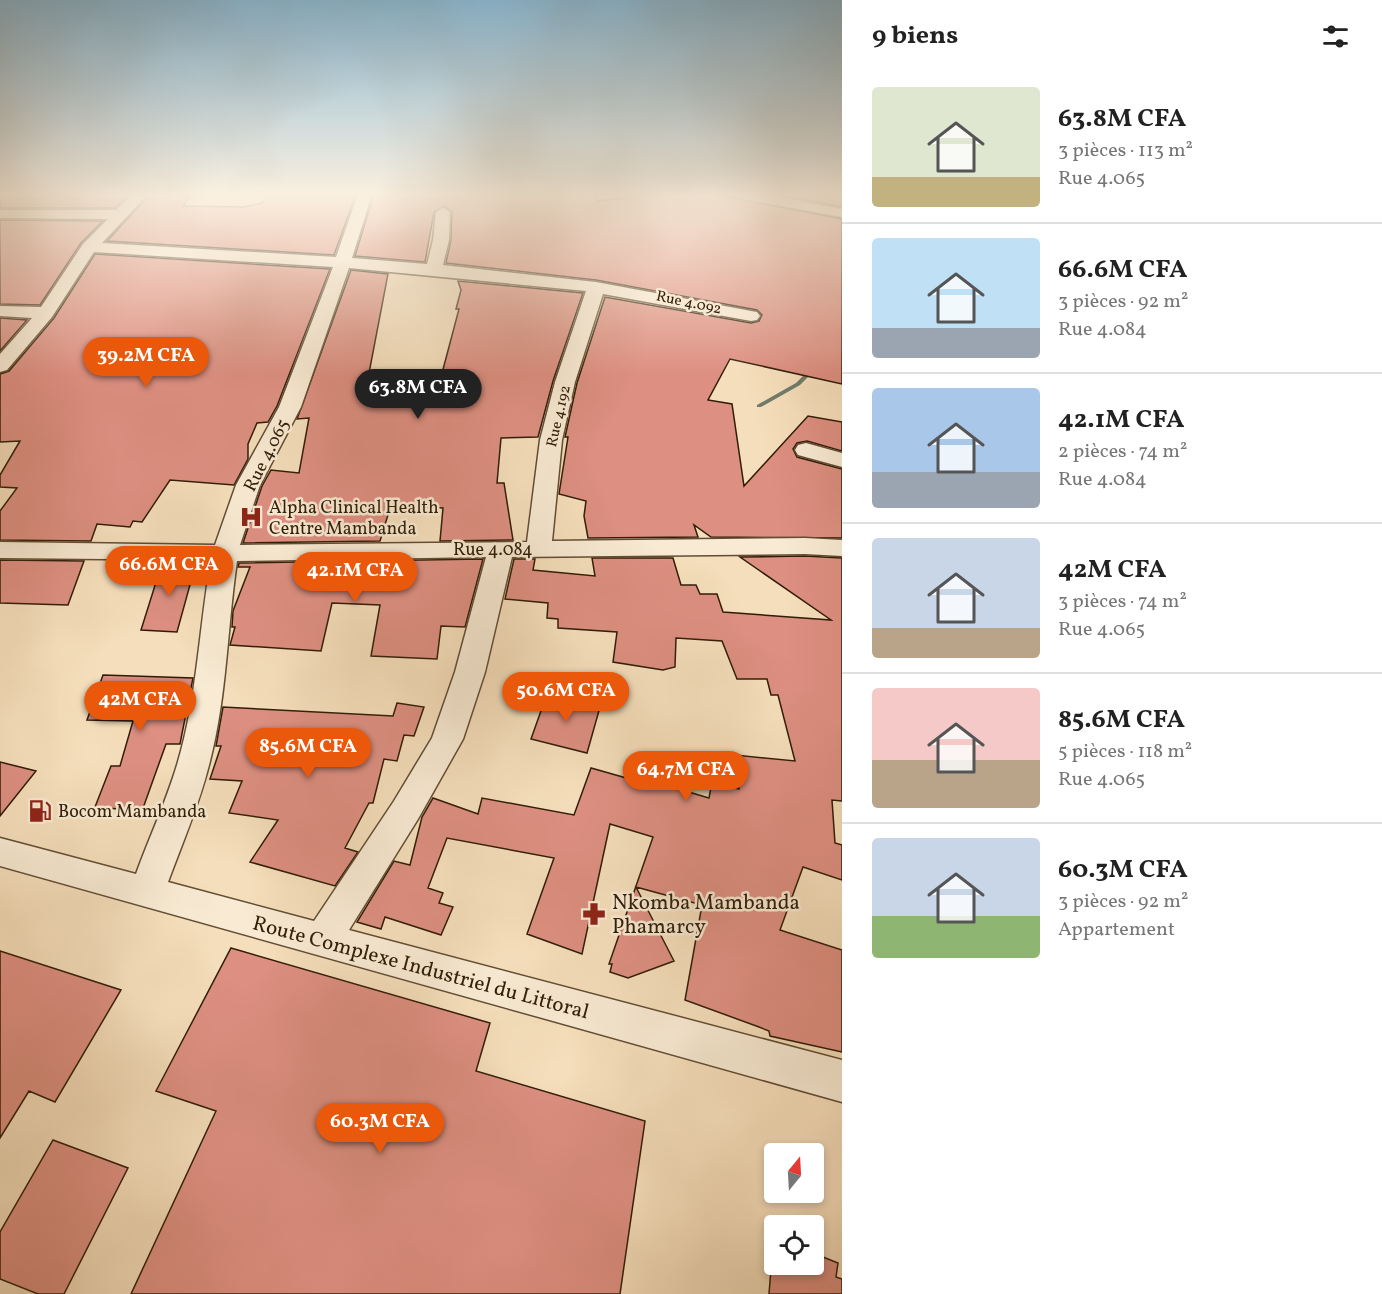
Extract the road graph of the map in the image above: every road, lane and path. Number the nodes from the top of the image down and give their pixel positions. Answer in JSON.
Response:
{"nodes":[{"id":1,"x":84,"y":254,"type":"edge"},
{"id":2,"x":192,"y":254,"type":"edge"},
{"id":3,"x":345,"y":254,"type":"edge"},
{"id":4,"x":437,"y":254,"type":"edge"},
{"id":5,"x":340,"y":265,"type":"junction"},
{"id":6,"x":433,"y":271,"type":"junction"},
{"id":7,"x":596,"y":287,"type":"junction"},
{"id":8,"x":0,"y":311,"type":"edge"},
{"id":9,"x":46,"y":314,"type":"junction"},
{"id":10,"x":751,"y":316,"type":"dead end"},
{"id":11,"x":0,"y":366,"type":"edge"},
{"id":12,"x":806,"y":450,"type":"dead end"},
{"id":13,"x":842,"y":460,"type":"edge"},
{"id":14,"x":842,"y":548,"type":"edge"},
{"id":15,"x":501,"y":549,"type":"junction"},
{"id":16,"x":539,"y":549,"type":"junction"},
{"id":17,"x":0,"y":550,"type":"edge"},
{"id":18,"x":225,"y":553,"type":"junction"},
{"id":19,"x":0,"y":852,"type":"edge"},
{"id":20,"x":147,"y":892,"type":"junction"},
{"id":21,"x":322,"y":940,"type":"junction"},
{"id":22,"x":842,"y":1081,"type":"edge"}],
"edges":[{"from":1,"to":9,"type":"street"},
{"from":2,"to":5,"type":"street","name":"Rue 4.092"},
{"from":3,"to":5,"type":"street","name":"Rue 4.065"},
{"from":4,"to":6,"type":"street"},
{"from":5,"to":6,"type":"street","name":"Rue 4.092"},
{"from":5,"to":18,"type":"street","name":"Rue 4.065"},
{"from":6,"to":7,"type":"street","name":"Rue 4.092"},
{"from":7,"to":10,"type":"street","name":"Rue 4.092"},
{"from":7,"to":16,"type":"street","name":"Rue 4.192"},
{"from":8,"to":9,"type":"street"},
{"from":9,"to":11,"type":"street"},
{"from":12,"to":13,"type":"street"},
{"from":14,"to":16,"type":"street","name":"Rue 4.084"},
{"from":15,"to":16,"type":"street","name":"Rue 4.084"},
{"from":15,"to":18,"type":"street","name":"Rue 4.084"},
{"from":15,"to":21,"type":"street"},
{"from":17,"to":18,"type":"street","name":"Rue 4.084"},
{"from":18,"to":20,"type":"street","name":"Rue 4.065"},
{"from":19,"to":20,"type":"street","name":"Route Complexe Industriel du Littoral"},
{"from":20,"to":21,"type":"street","name":"Route Complexe Industriel du Littoral"},
{"from":21,"to":22,"type":"street","name":"Route Complexe Industriel du Littoral"}]}
